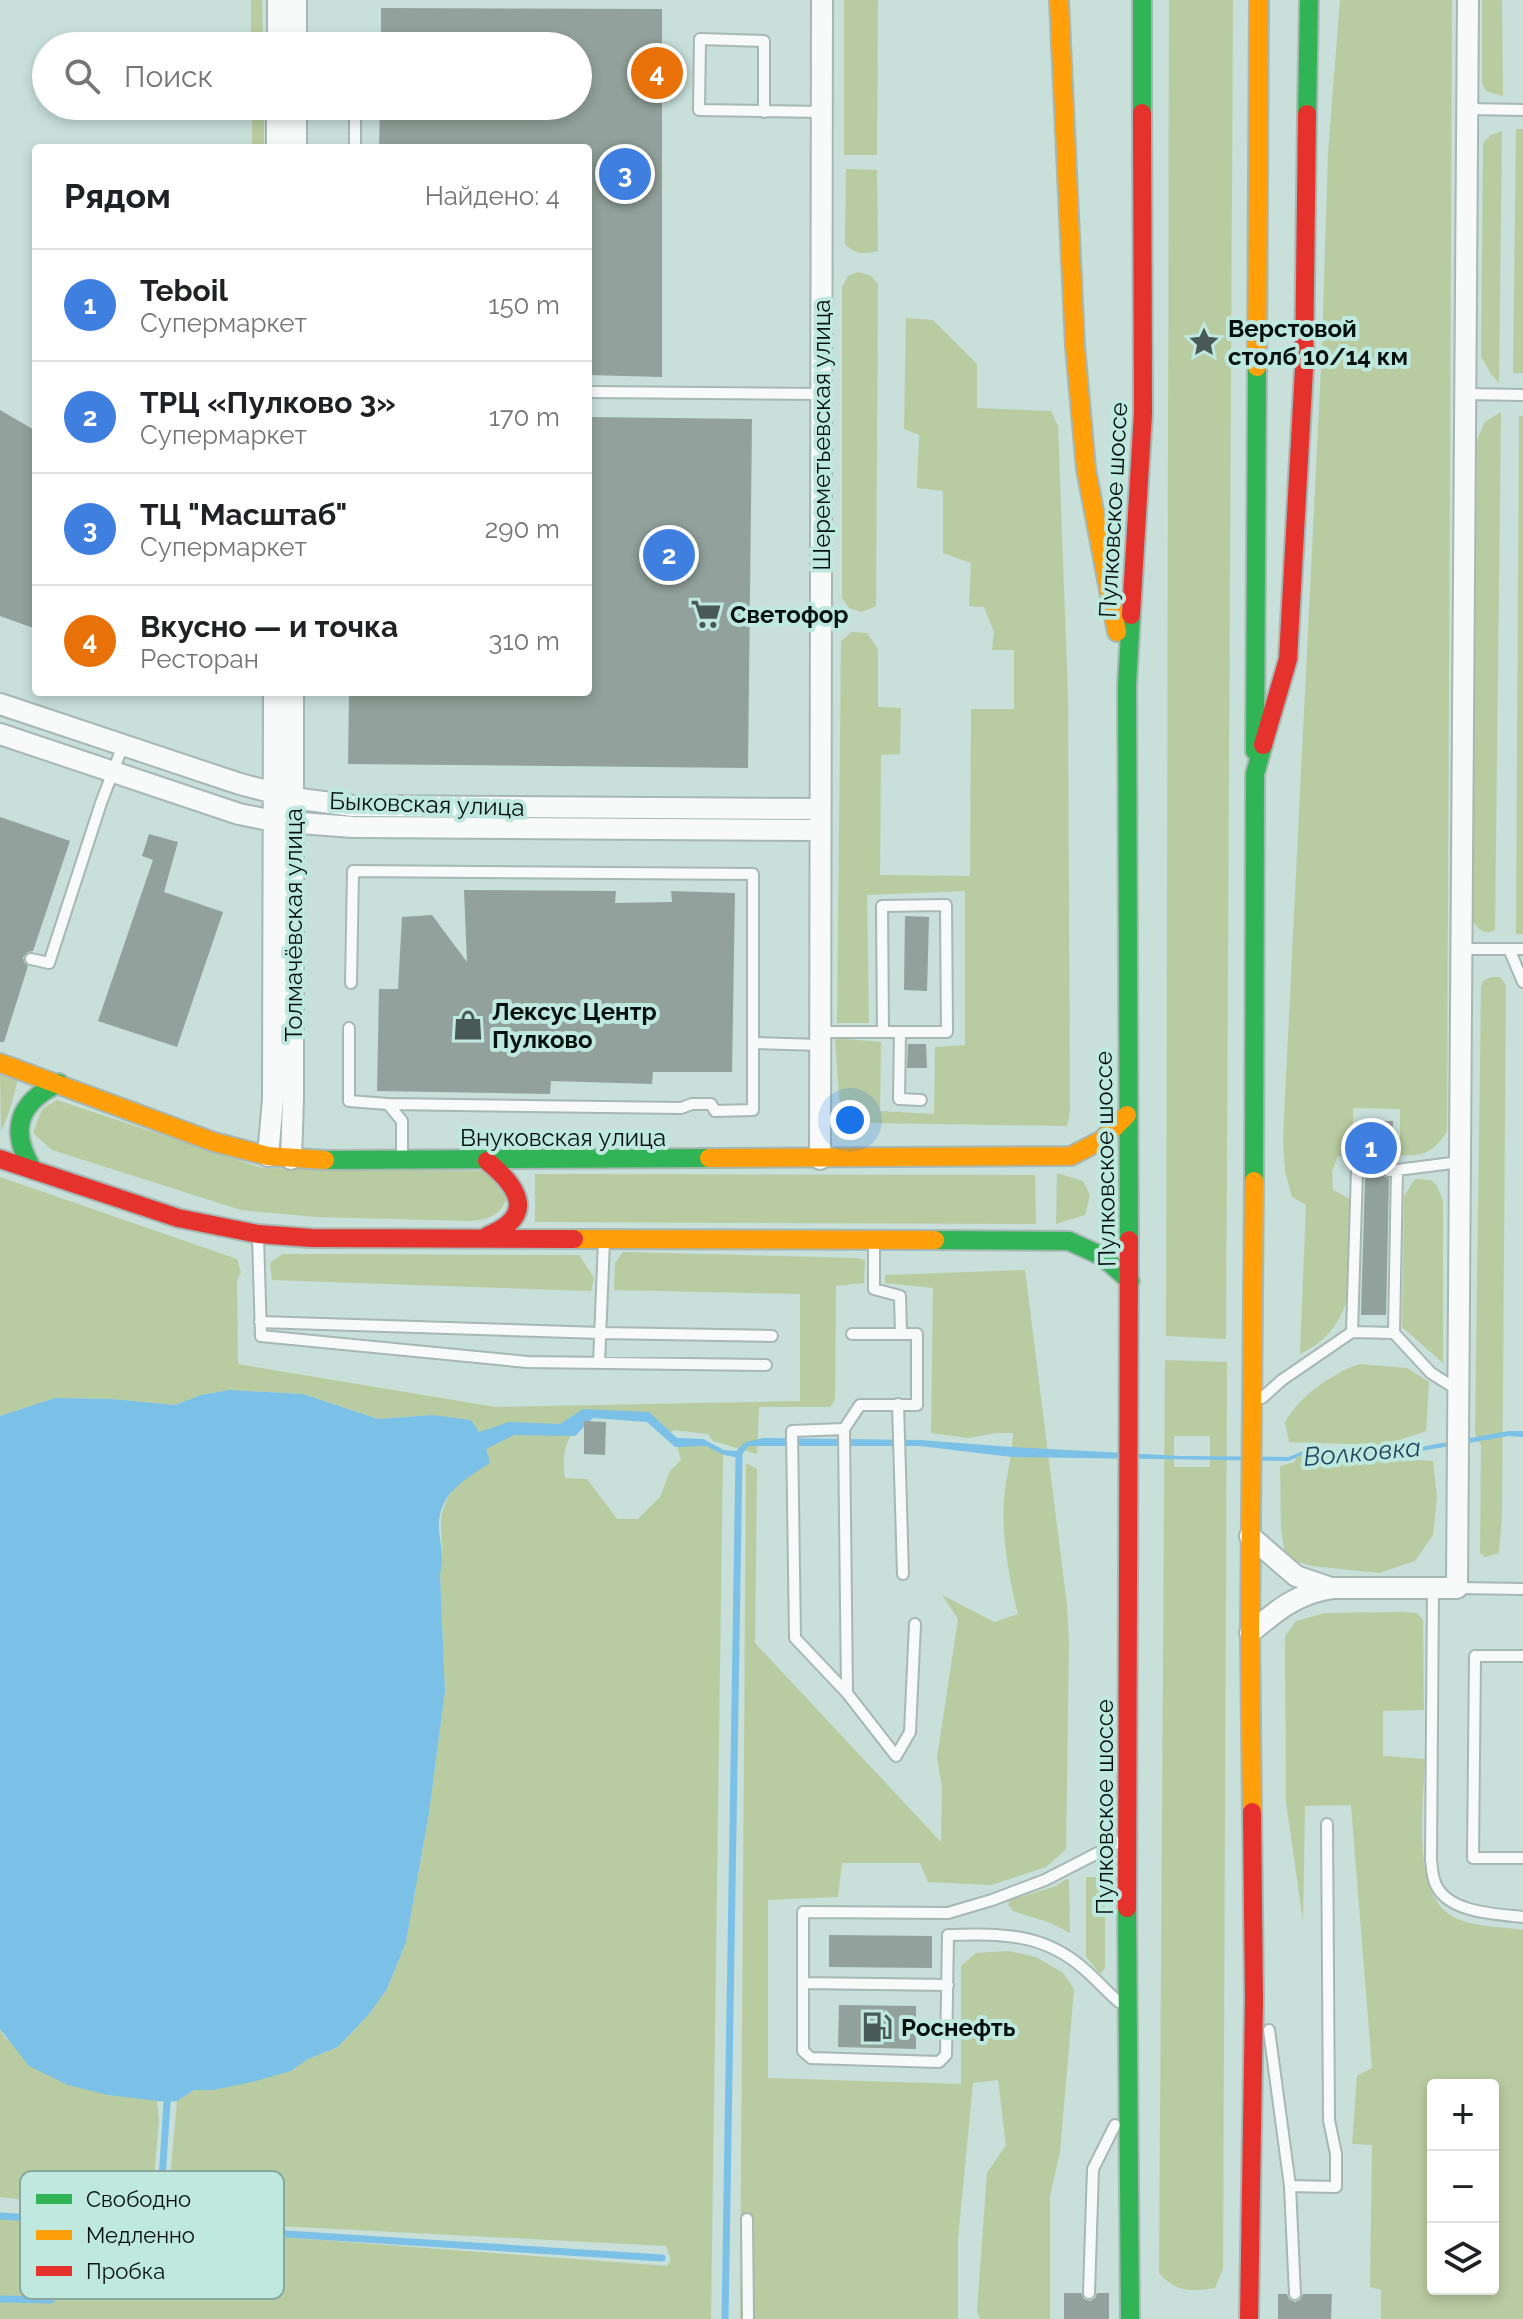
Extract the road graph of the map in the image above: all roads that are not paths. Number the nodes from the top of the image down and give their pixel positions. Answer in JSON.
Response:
{"nodes":[{"id":1,"x":278,"y":0,"type":"edge"},
{"id":2,"x":296,"y":0,"type":"edge"},
{"id":3,"x":822,"y":0,"type":"edge"},
{"id":4,"x":1059,"y":0,"type":"edge"},
{"id":5,"x":1142,"y":0,"type":"edge"},
{"id":6,"x":1259,"y":0,"type":"edge"},
{"id":7,"x":1309,"y":0,"type":"edge"},
{"id":8,"x":1315,"y":0,"type":"edge"},
{"id":9,"x":1468,"y":0,"type":"edge"},
{"id":10,"x":278,"y":32,"type":"edge"},
{"id":11,"x":296,"y":32,"type":"edge"},
{"id":12,"x":1309,"y":32,"type":"junction"},
{"id":13,"x":1467,"y":109,"type":"junction"},
{"id":14,"x":1523,"y":110,"type":"edge"},
{"id":15,"x":764,"y":112,"type":"junction"},
{"id":16,"x":822,"y":112,"type":"junction"},
{"id":17,"x":277,"y":120,"type":"edge"},
{"id":18,"x":296,"y":120,"type":"edge"},
{"id":19,"x":355,"y":120,"type":"edge"},
{"id":20,"x":277,"y":144,"type":"edge"},
{"id":21,"x":296,"y":144,"type":"edge"},
{"id":22,"x":355,"y":144,"type":"edge"},
{"id":23,"x":592,"y":392,"type":"edge"},
{"id":24,"x":821,"y":394,"type":"junction"},
{"id":25,"x":1465,"y":394,"type":"junction"},
{"id":26,"x":1523,"y":395,"type":"edge"},
{"id":27,"x":1127,"y":685,"type":"junction"},
{"id":28,"x":274,"y":696,"type":"edge"},
{"id":29,"x":293,"y":696,"type":"edge"},
{"id":30,"x":0,"y":704,"type":"edge"},
{"id":31,"x":0,"y":734,"type":"edge"},
{"id":32,"x":123,"y":745,"type":"junction"},
{"id":33,"x":114,"y":772,"type":"junction"},
{"id":34,"x":1255,"y":774,"type":"junction"},
{"id":35,"x":283,"y":796,"type":"junction"},
{"id":36,"x":820,"y":809,"type":"junction"},
{"id":37,"x":283,"y":822,"type":"junction"},
{"id":38,"x":820,"y":830,"type":"junction"},
{"id":39,"x":1461,"y":949,"type":"junction"},
{"id":40,"x":1509,"y":949,"type":"junction"},
{"id":41,"x":1523,"y":949,"type":"edge"},
{"id":42,"x":31,"y":959,"type":"dead end"},
{"id":43,"x":1523,"y":982,"type":"edge"},
{"id":44,"x":351,"y":983,"type":"dead end"},
{"id":45,"x":349,"y":1028,"type":"dead end"},
{"id":46,"x":883,"y":1032,"type":"junction"},
{"id":47,"x":900,"y":1032,"type":"junction"},
{"id":48,"x":820,"y":1039,"type":"junction"},
{"id":49,"x":753,"y":1043,"type":"junction"},
{"id":50,"x":0,"y":1063,"type":"edge"},
{"id":51,"x":59,"y":1083,"type":"junction"},
{"id":52,"x":921,"y":1100,"type":"dead end"},
{"id":53,"x":388,"y":1104,"type":"junction"},
{"id":54,"x":1127,"y":1115,"type":"junction"},
{"id":55,"x":268,"y":1156,"type":"junction"},
{"id":56,"x":0,"y":1159,"type":"edge"},
{"id":57,"x":291,"y":1159,"type":"junction"},
{"id":58,"x":820,"y":1159,"type":"junction"},
{"id":59,"x":402,"y":1161,"type":"junction"},
{"id":60,"x":487,"y":1161,"type":"junction"},
{"id":61,"x":1460,"y":1162,"type":"junction"},
{"id":62,"x":33,"y":1170,"type":"junction"},
{"id":63,"x":1364,"y":1171,"type":"dead end"},
{"id":64,"x":258,"y":1234,"type":"junction"},
{"id":65,"x":483,"y":1237,"type":"junction"},
{"id":66,"x":604,"y":1238,"type":"junction"},
{"id":67,"x":874,"y":1241,"type":"junction"},
{"id":68,"x":1130,"y":1281,"type":"junction"},
{"id":69,"x":260,"y":1322,"type":"junction"},
{"id":70,"x":1352,"y":1332,"type":"junction"},
{"id":71,"x":601,"y":1333,"type":"junction"},
{"id":72,"x":1394,"y":1333,"type":"junction"},
{"id":73,"x":852,"y":1334,"type":"dead end"},
{"id":74,"x":901,"y":1334,"type":"junction"},
{"id":75,"x":772,"y":1336,"type":"dead end"},
{"id":76,"x":599,"y":1363,"type":"junction"},
{"id":77,"x":766,"y":1365,"type":"dead end"},
{"id":78,"x":1458,"y":1390,"type":"junction"},
{"id":79,"x":898,"y":1404,"type":"junction"},
{"id":80,"x":1251,"y":1407,"type":"junction"},
{"id":81,"x":844,"y":1429,"type":"junction"},
{"id":82,"x":1250,"y":1536,"type":"junction"},
{"id":83,"x":903,"y":1574,"type":"dead end"},
{"id":84,"x":1332,"y":1588,"type":"junction"},
{"id":85,"x":1433,"y":1588,"type":"junction"},
{"id":86,"x":1457,"y":1588,"type":"junction"},
{"id":87,"x":1523,"y":1589,"type":"edge"},
{"id":88,"x":915,"y":1624,"type":"dead end"},
{"id":89,"x":1250,"y":1633,"type":"junction"},
{"id":90,"x":1523,"y":1656,"type":"edge"},
{"id":91,"x":847,"y":1693,"type":"junction"},
{"id":92,"x":1327,"y":1824,"type":"dead end"},
{"id":93,"x":1128,"y":1837,"type":"junction"},
{"id":94,"x":1523,"y":1858,"type":"edge"},
{"id":95,"x":948,"y":1913,"type":"junction"},
{"id":96,"x":1523,"y":1917,"type":"edge"},
{"id":97,"x":948,"y":1935,"type":"junction"},
{"id":98,"x":803,"y":1983,"type":"junction"},
{"id":99,"x":948,"y":1985,"type":"junction"},
{"id":100,"x":1254,"y":1999,"type":"junction"},
{"id":101,"x":1127,"y":2008,"type":"junction"},
{"id":102,"x":1129,"y":2103,"type":"junction"},
{"id":103,"x":1290,"y":2186,"type":"junction"},
{"id":104,"x":747,"y":2219,"type":"dead end"},
{"id":105,"x":1089,"y":2293,"type":"dead end"},
{"id":106,"x":1295,"y":2294,"type":"dead end"},
{"id":107,"x":748,"y":2319,"type":"edge"},
{"id":108,"x":1130,"y":2319,"type":"edge"},
{"id":109,"x":1249,"y":2319,"type":"edge"}],
"edges":[{"from":1,"to":10,"type":"street"},
{"from":2,"to":11,"type":"street"},
{"from":3,"to":16,"type":"street","name":"Шереметьевская улица"},
{"from":4,"to":27,"type":"main road"},
{"from":5,"to":27,"type":"main road","name":"Пулковское шоссе"},
{"from":6,"to":34,"type":"main road"},
{"from":7,"to":12,"type":"main road"},
{"from":8,"to":12,"type":"main road"},
{"from":9,"to":13,"type":"street"},
{"from":12,"to":34,"type":"main road"},
{"from":13,"to":14,"type":"lane"},
{"from":13,"to":25,"type":"street"},
{"from":15,"to":15,"type":"lane"},
{"from":15,"to":16,"type":"lane"},
{"from":16,"to":24,"type":"street","name":"Шереметьевская улица"},
{"from":17,"to":20,"type":"street"},
{"from":18,"to":21,"type":"street"},
{"from":19,"to":22,"type":"lane"},
{"from":23,"to":24,"type":"lane"},
{"from":24,"to":36,"type":"street","name":"Шереметьевская улица"},
{"from":25,"to":26,"type":"lane"},
{"from":25,"to":39,"type":"street"},
{"from":27,"to":54,"type":"main road","name":"Пулковское шоссе"},
{"from":28,"to":35,"type":"street","name":"Толмачёвская улица"},
{"from":29,"to":35,"type":"street","name":"Толмачёвская улица"},
{"from":30,"to":32,"type":"street","name":"Быковская улица"},
{"from":31,"to":33,"type":"street","name":"Быковская улица"},
{"from":32,"to":33,"type":"lane"},
{"from":32,"to":35,"type":"street","name":"Быковская улица"},
{"from":33,"to":37,"type":"street","name":"Быковская улица"},
{"from":33,"to":42,"type":"lane"},
{"from":34,"to":80,"type":"main road"},
{"from":35,"to":36,"type":"street","name":"Быковская улица"},
{"from":35,"to":37,"type":"street","name":"Толмачёвская улица"},
{"from":36,"to":38,"type":"street","name":"Шереметьевская улица"},
{"from":37,"to":38,"type":"street","name":"Быковская улица"},
{"from":37,"to":55,"type":"street","name":"Толмачёвская улица"},
{"from":37,"to":57,"type":"street","name":"Толмачёвская улица"},
{"from":38,"to":48,"type":"street","name":"Шереметьевская улица"},
{"from":39,"to":40,"type":"lane"},
{"from":39,"to":61,"type":"street"},
{"from":40,"to":41,"type":"lane"},
{"from":40,"to":43,"type":"lane"},
{"from":44,"to":49,"type":"lane"},
{"from":45,"to":53,"type":"lane"},
{"from":46,"to":47,"type":"lane"},
{"from":46,"to":47,"type":"lane"},
{"from":46,"to":48,"type":"lane"},
{"from":47,"to":52,"type":"lane"},
{"from":48,"to":49,"type":"lane"},
{"from":48,"to":58,"type":"street","name":"Шереметьевская улица"},
{"from":49,"to":53,"type":"lane"},
{"from":50,"to":51,"type":"main road","name":"Внуковская улица"},
{"from":51,"to":55,"type":"main road","name":"Внуковская улица"},
{"from":51,"to":62,"type":"main road"},
{"from":53,"to":59,"type":"lane"},
{"from":54,"to":58,"type":"main road","name":"Внуковская улица"},
{"from":54,"to":68,"type":"main road","name":"Пулковское шоссе"},
{"from":55,"to":57,"type":"main road","name":"Внуковская улица"},
{"from":56,"to":62,"type":"main road"},
{"from":57,"to":59,"type":"main road","name":"Внуковская улица"},
{"from":58,"to":60,"type":"main road","name":"Внуковская улица"},
{"from":59,"to":60,"type":"main road","name":"Внуковская улица"},
{"from":60,"to":65,"type":"main road"},
{"from":61,"to":72,"type":"lane"},
{"from":61,"to":78,"type":"street"},
{"from":62,"to":64,"type":"main road"},
{"from":63,"to":70,"type":"lane"},
{"from":64,"to":65,"type":"main road"},
{"from":64,"to":69,"type":"lane"},
{"from":65,"to":66,"type":"main road"},
{"from":66,"to":67,"type":"main road"},
{"from":66,"to":71,"type":"lane"},
{"from":67,"to":68,"type":"main road"},
{"from":67,"to":74,"type":"lane"},
{"from":68,"to":93,"type":"main road","name":"Пулковское шоссе"},
{"from":69,"to":71,"type":"lane"},
{"from":69,"to":76,"type":"lane"},
{"from":70,"to":72,"type":"lane"},
{"from":70,"to":80,"type":"lane"},
{"from":71,"to":75,"type":"lane"},
{"from":71,"to":76,"type":"lane"},
{"from":72,"to":78,"type":"lane"},
{"from":73,"to":74,"type":"lane"},
{"from":74,"to":79,"type":"lane"},
{"from":76,"to":77,"type":"lane"},
{"from":78,"to":86,"type":"street"},
{"from":79,"to":81,"type":"lane"},
{"from":79,"to":83,"type":"lane"},
{"from":80,"to":82,"type":"main road"},
{"from":81,"to":91,"type":"lane"},
{"from":81,"to":91,"type":"lane"},
{"from":82,"to":84,"type":"street"},
{"from":82,"to":89,"type":"main road"},
{"from":84,"to":85,"type":"street"},
{"from":84,"to":89,"type":"street"},
{"from":85,"to":86,"type":"street"},
{"from":85,"to":96,"type":"lane"},
{"from":86,"to":87,"type":"lane"},
{"from":88,"to":91,"type":"lane"},
{"from":89,"to":100,"type":"main road"},
{"from":90,"to":94,"type":"lane"},
{"from":92,"to":103,"type":"lane"},
{"from":93,"to":95,"type":"lane"},
{"from":93,"to":101,"type":"main road","name":"Пулковское шоссе"},
{"from":95,"to":97,"type":"lane"},
{"from":95,"to":98,"type":"lane"},
{"from":97,"to":99,"type":"lane"},
{"from":97,"to":101,"type":"lane"},
{"from":98,"to":99,"type":"lane"},
{"from":98,"to":99,"type":"lane"},
{"from":100,"to":103,"type":"lane"},
{"from":100,"to":109,"type":"main road"},
{"from":101,"to":102,"type":"main road","name":"Пулковское шоссе"},
{"from":102,"to":105,"type":"lane"},
{"from":102,"to":108,"type":"main road","name":"Пулковское шоссе"},
{"from":103,"to":106,"type":"lane"},
{"from":104,"to":107,"type":"lane"}]}
